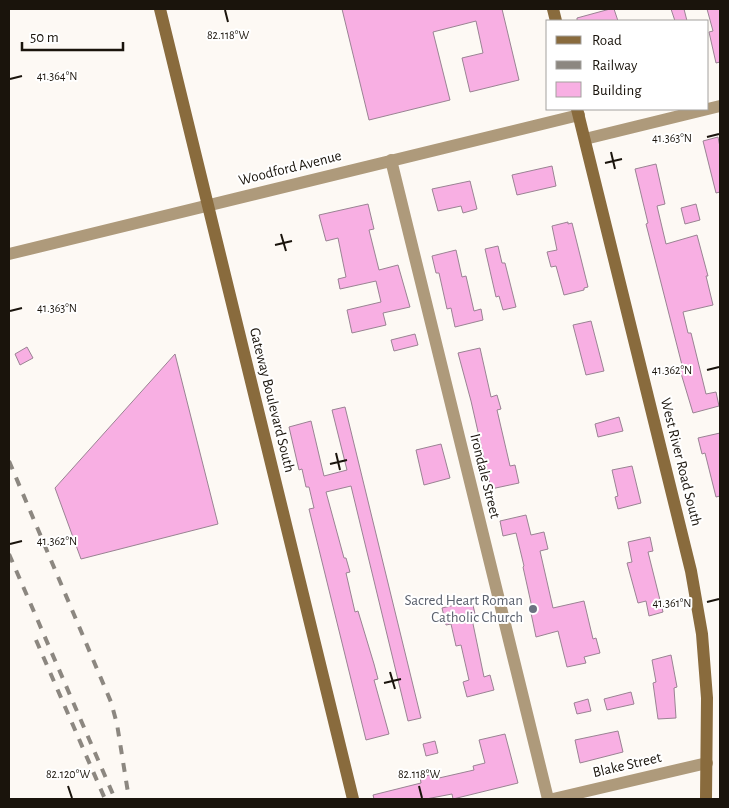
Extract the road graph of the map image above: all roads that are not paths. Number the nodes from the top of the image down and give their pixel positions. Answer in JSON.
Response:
{"nodes":[{"id":1,"x":160,"y":9,"type":"edge"},
{"id":2,"x":703,"y":110,"type":"edge"},
{"id":3,"x":578,"y":112,"type":"edge"},
{"id":4,"x":585,"y":138,"type":"junction"},
{"id":5,"x":391,"y":160,"type":"junction"},
{"id":6,"x":207,"y":205,"type":"junction"},
{"id":7,"x":9,"y":254,"type":"edge"},
{"id":8,"x":708,"y":763,"type":"junction"},
{"id":9,"x":353,"y":799,"type":"edge"},
{"id":10,"x":548,"y":799,"type":"edge"},
{"id":11,"x":553,"y":799,"type":"edge"},
{"id":12,"x":706,"y":799,"type":"edge"}],
"edges":[{"from":1,"to":6,"type":"main road","name":"Gateway Boulevard South"},
{"from":2,"to":4,"type":"street"},
{"from":3,"to":4,"type":"main road","name":"West River Road South"},
{"from":3,"to":5,"type":"street","name":"Woodford Avenue"},
{"from":4,"to":8,"type":"main road","name":"West River Road South"},
{"from":5,"to":6,"type":"street","name":"Woodford Avenue"},
{"from":5,"to":10,"type":"street","name":"Irondale Street"},
{"from":6,"to":7,"type":"street","name":"Woodford Avenue"},
{"from":6,"to":9,"type":"main road","name":"Gateway Boulevard South"},
{"from":8,"to":11,"type":"street","name":"Blake Street"},
{"from":8,"to":12,"type":"main road","name":"West River Road South"}]}
